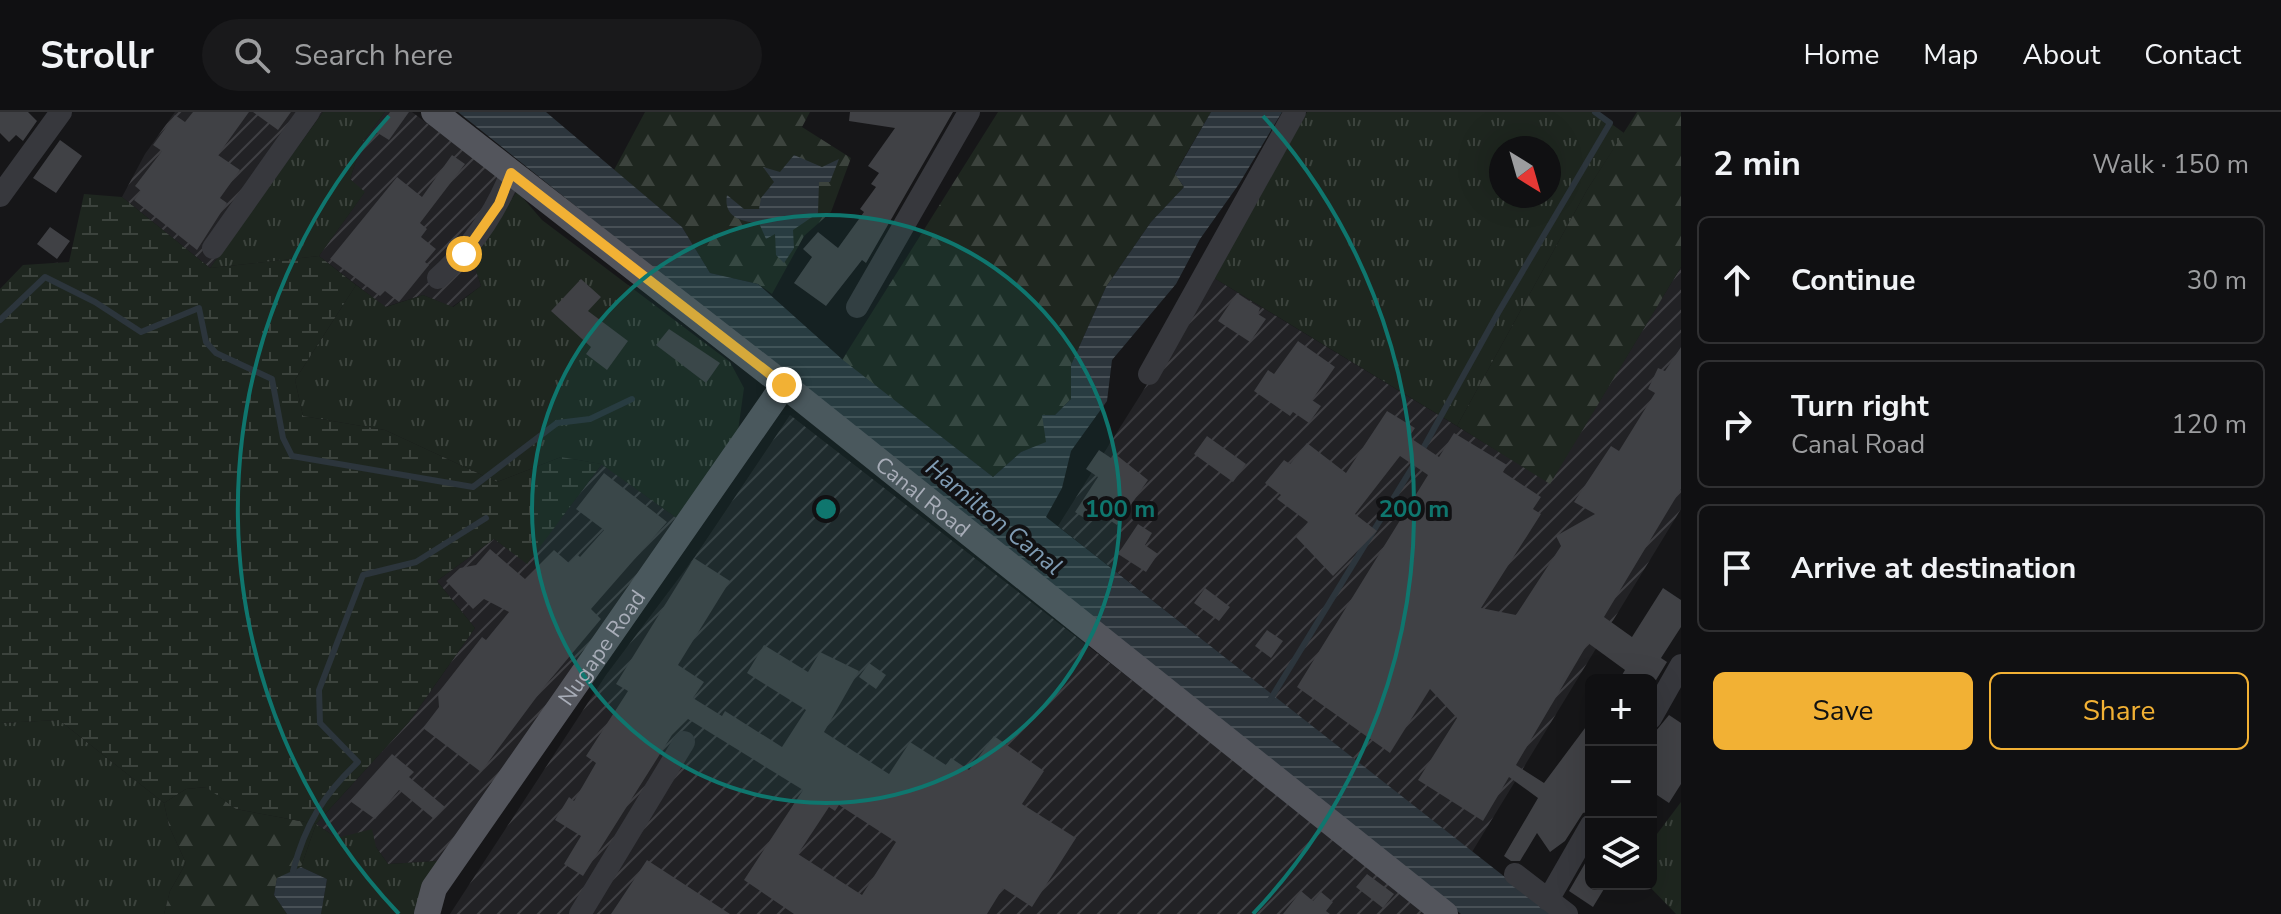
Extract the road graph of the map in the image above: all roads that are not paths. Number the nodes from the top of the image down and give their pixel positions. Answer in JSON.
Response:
{"nodes":[{"id":1,"x":61,"y":112,"type":"edge"},
{"id":2,"x":309,"y":112,"type":"edge"},
{"id":3,"x":434,"y":112,"type":"edge"},
{"id":4,"x":969,"y":112,"type":"edge"},
{"id":5,"x":1295,"y":112,"type":"edge"},
{"id":6,"x":511,"y":173,"type":"junction"},
{"id":7,"x":0,"y":196,"type":"edge"},
{"id":8,"x":213,"y":248,"type":"dead end"},
{"id":9,"x":438,"y":278,"type":"dead end"},
{"id":10,"x":857,"y":307,"type":"dead end"},
{"id":11,"x":1149,"y":374,"type":"dead end"},
{"id":12,"x":784,"y":385,"type":"junction"},
{"id":13,"x":1681,"y":665,"type":"edge"},
{"id":14,"x":1657,"y":707,"type":"edge"},
{"id":15,"x":684,"y":742,"type":"dead end"},
{"id":16,"x":1585,"y":835,"type":"edge"},
{"id":17,"x":1515,"y":874,"type":"dead end"},
{"id":18,"x":1548,"y":900,"type":"junction"},
{"id":19,"x":427,"y":914,"type":"edge"},
{"id":20,"x":580,"y":914,"type":"edge"},
{"id":21,"x":1445,"y":914,"type":"edge"},
{"id":22,"x":1567,"y":914,"type":"edge"}],
"edges":[{"from":1,"to":7,"type":"street"},
{"from":2,"to":8,"type":"street"},
{"from":3,"to":6,"type":"main road","name":"Canal Road"},
{"from":4,"to":10,"type":"street"},
{"from":5,"to":11,"type":"street"},
{"from":6,"to":9,"type":"street"},
{"from":6,"to":12,"type":"main road","name":"Canal Road"},
{"from":12,"to":19,"type":"main road","name":"Nugape Road"},
{"from":12,"to":21,"type":"main road","name":"Canal Road"},
{"from":13,"to":14,"type":"street"},
{"from":15,"to":20,"type":"street"},
{"from":16,"to":18,"type":"street"},
{"from":17,"to":18,"type":"street"},
{"from":18,"to":22,"type":"street"}]}
